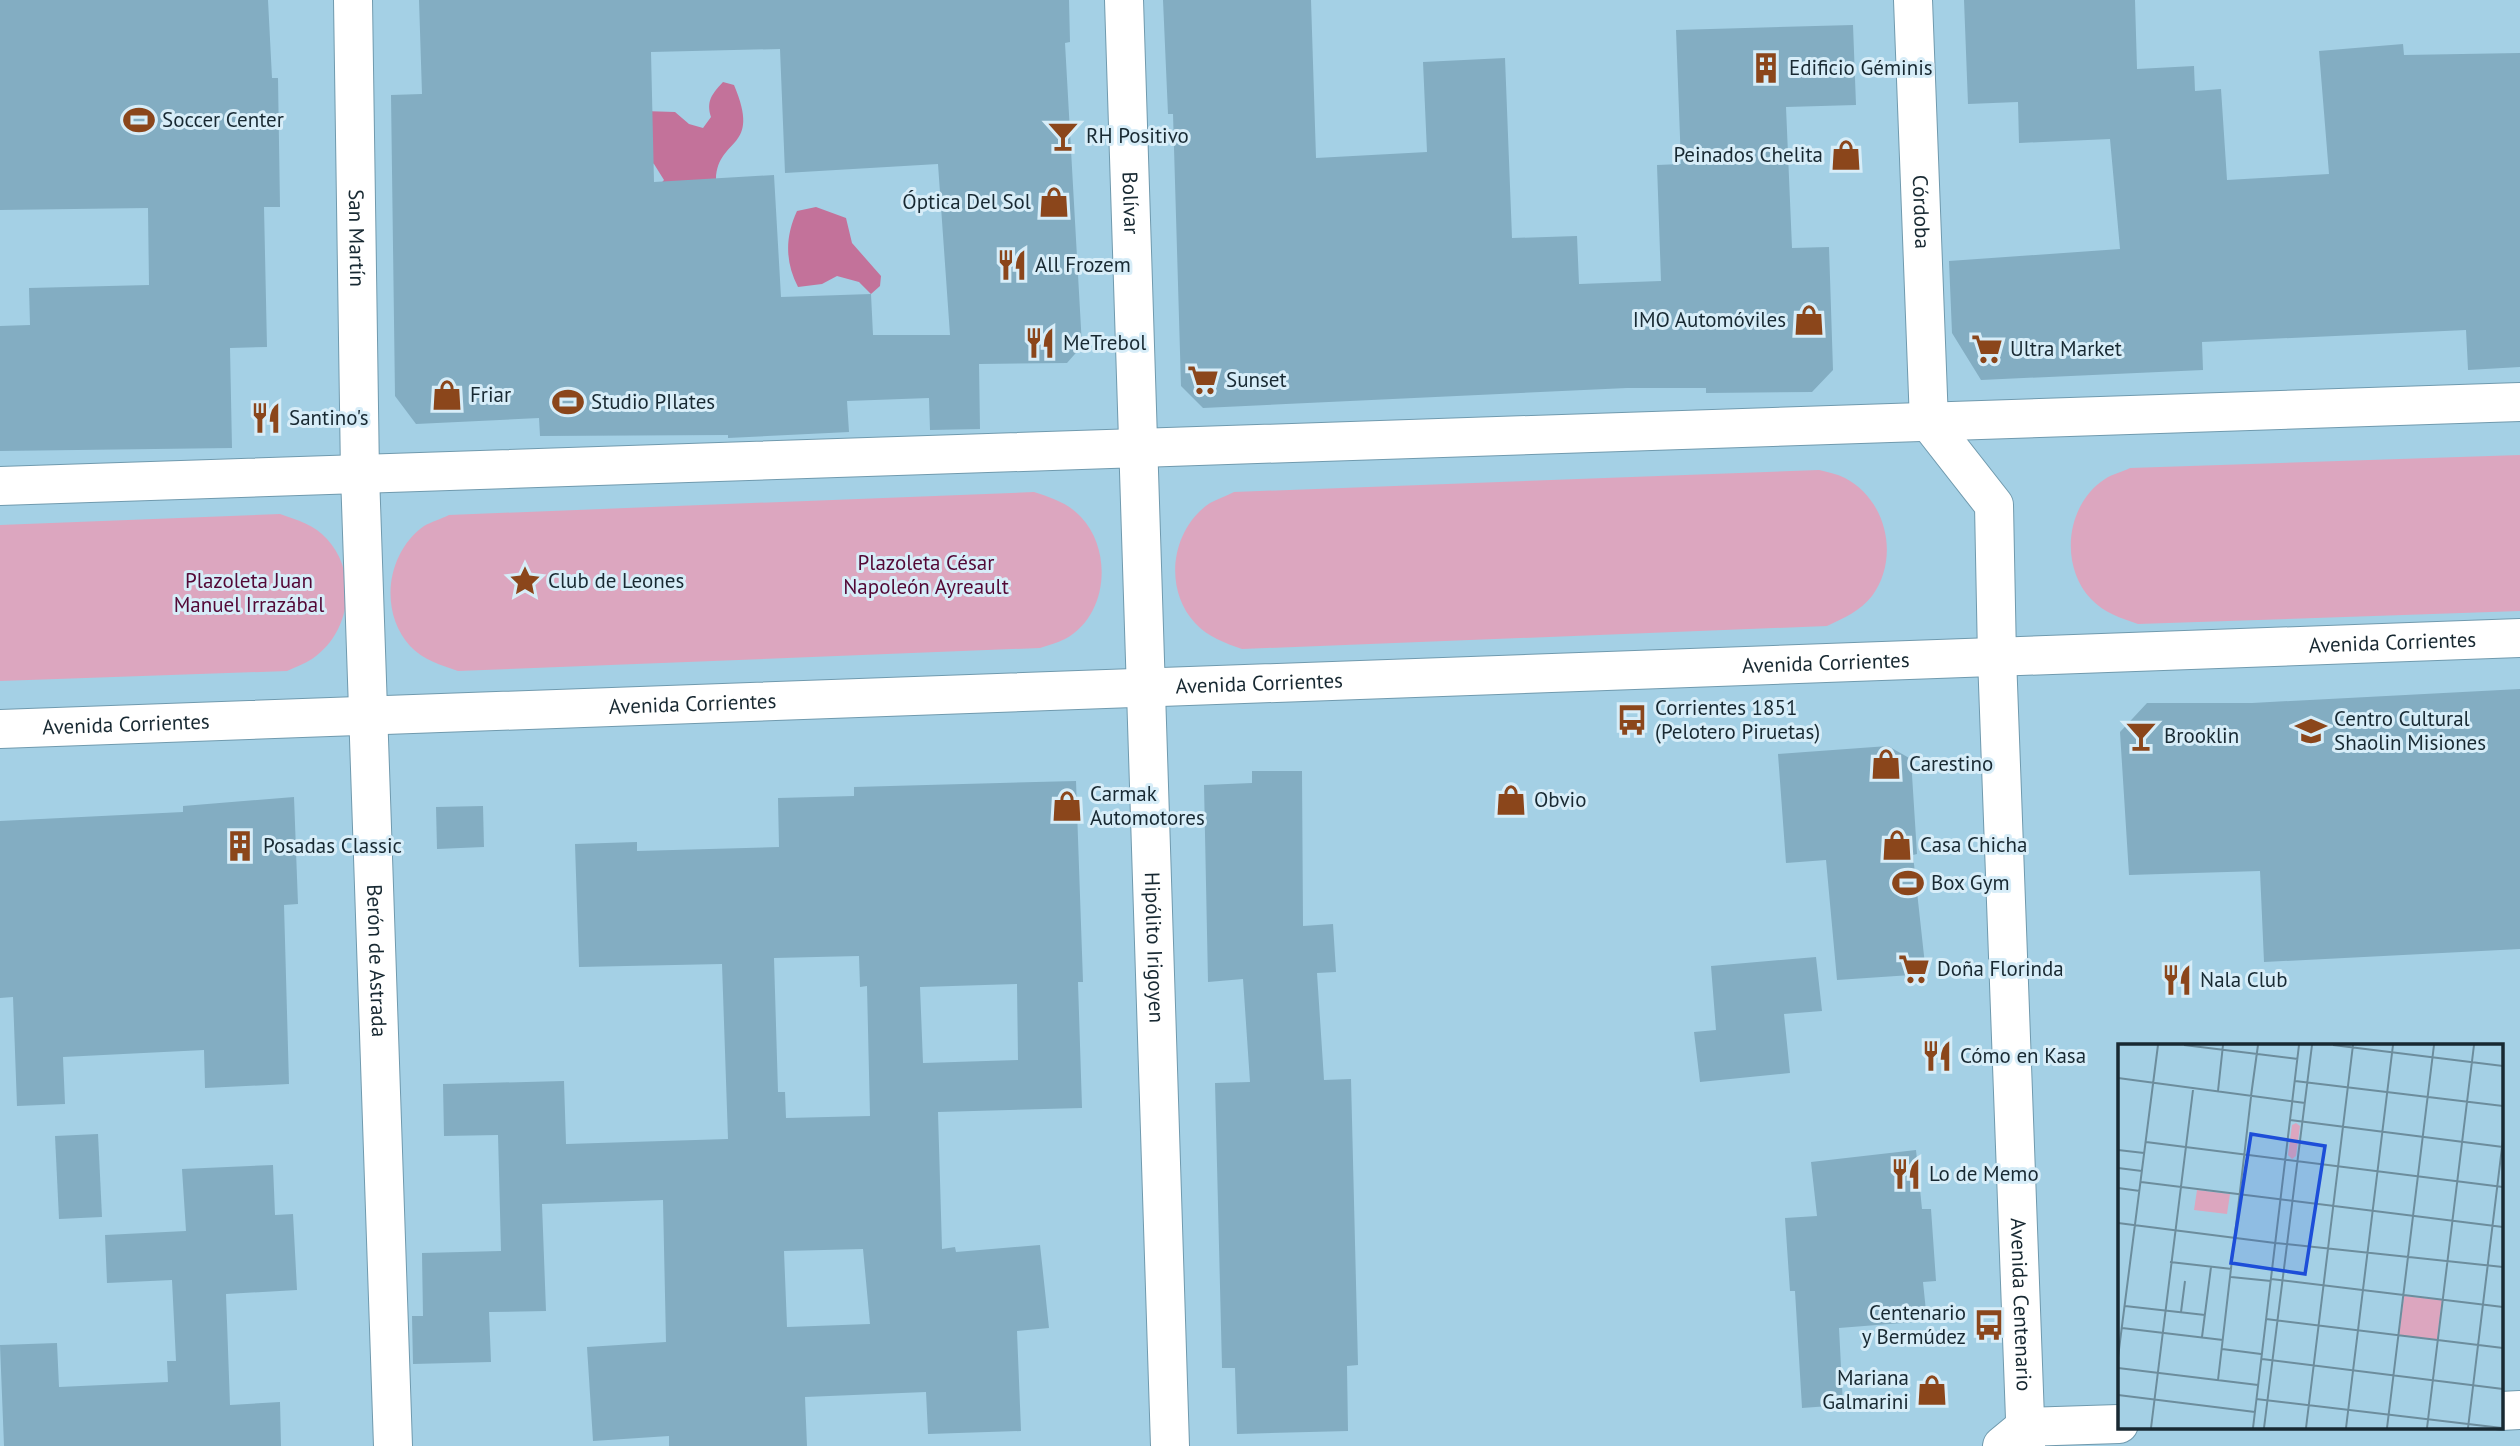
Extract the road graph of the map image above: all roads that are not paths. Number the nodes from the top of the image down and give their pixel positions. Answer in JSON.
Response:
{"nodes":[{"id":1,"x":353,"y":0,"type":"edge"},
{"id":2,"x":1124,"y":0,"type":"edge"},
{"id":3,"x":1913,"y":0,"type":"edge"},
{"id":4,"x":2520,"y":402,"type":"edge"},
{"id":5,"x":1928,"y":422,"type":"junction"},
{"id":6,"x":1136,"y":449,"type":"junction"},
{"id":7,"x":360,"y":474,"type":"junction"},
{"id":8,"x":0,"y":486,"type":"edge"},
{"id":9,"x":2520,"y":638,"type":"edge"},
{"id":10,"x":1997,"y":657,"type":"junction"},
{"id":11,"x":1145,"y":688,"type":"junction"},
{"id":12,"x":368,"y":715,"type":"junction"},
{"id":13,"x":0,"y":729,"type":"edge"},
{"id":14,"x":2520,"y":1410,"type":"edge"},
{"id":15,"x":2502,"y":1411,"type":"edge"},
{"id":16,"x":2118,"y":1424,"type":"edge"},
{"id":17,"x":2018,"y":1440,"type":"edge"},
{"id":18,"x":393,"y":1446,"type":"edge"},
{"id":19,"x":1170,"y":1446,"type":"edge"}],
"edges":[{"from":1,"to":7,"type":"main road","name":"San Martín"},
{"from":2,"to":6,"type":"main road","name":"Bolívar"},
{"from":3,"to":5,"type":"main road","name":"Córdoba"},
{"from":4,"to":5,"type":"main road"},
{"from":5,"to":6,"type":"main road"},
{"from":5,"to":10,"type":"main road","name":"Avenida Centenario"},
{"from":6,"to":7,"type":"main road"},
{"from":6,"to":11,"type":"main road","name":"Hipólito Irigoyen"},
{"from":7,"to":8,"type":"main road"},
{"from":7,"to":12,"type":"main road","name":"Berón de Astrada"},
{"from":9,"to":10,"type":"main road","name":"Avenida Corrientes"},
{"from":10,"to":11,"type":"main road","name":"Avenida Corrientes"},
{"from":10,"to":17,"type":"main road","name":"Avenida Centenario"},
{"from":11,"to":12,"type":"main road","name":"Avenida Corrientes"},
{"from":11,"to":19,"type":"main road","name":"Hipólito Irigoyen"},
{"from":12,"to":13,"type":"main road","name":"Avenida Corrientes"},
{"from":12,"to":18,"type":"main road","name":"Berón de Astrada"},
{"from":14,"to":15,"type":"main road"},
{"from":16,"to":17,"type":"main road"}]}
